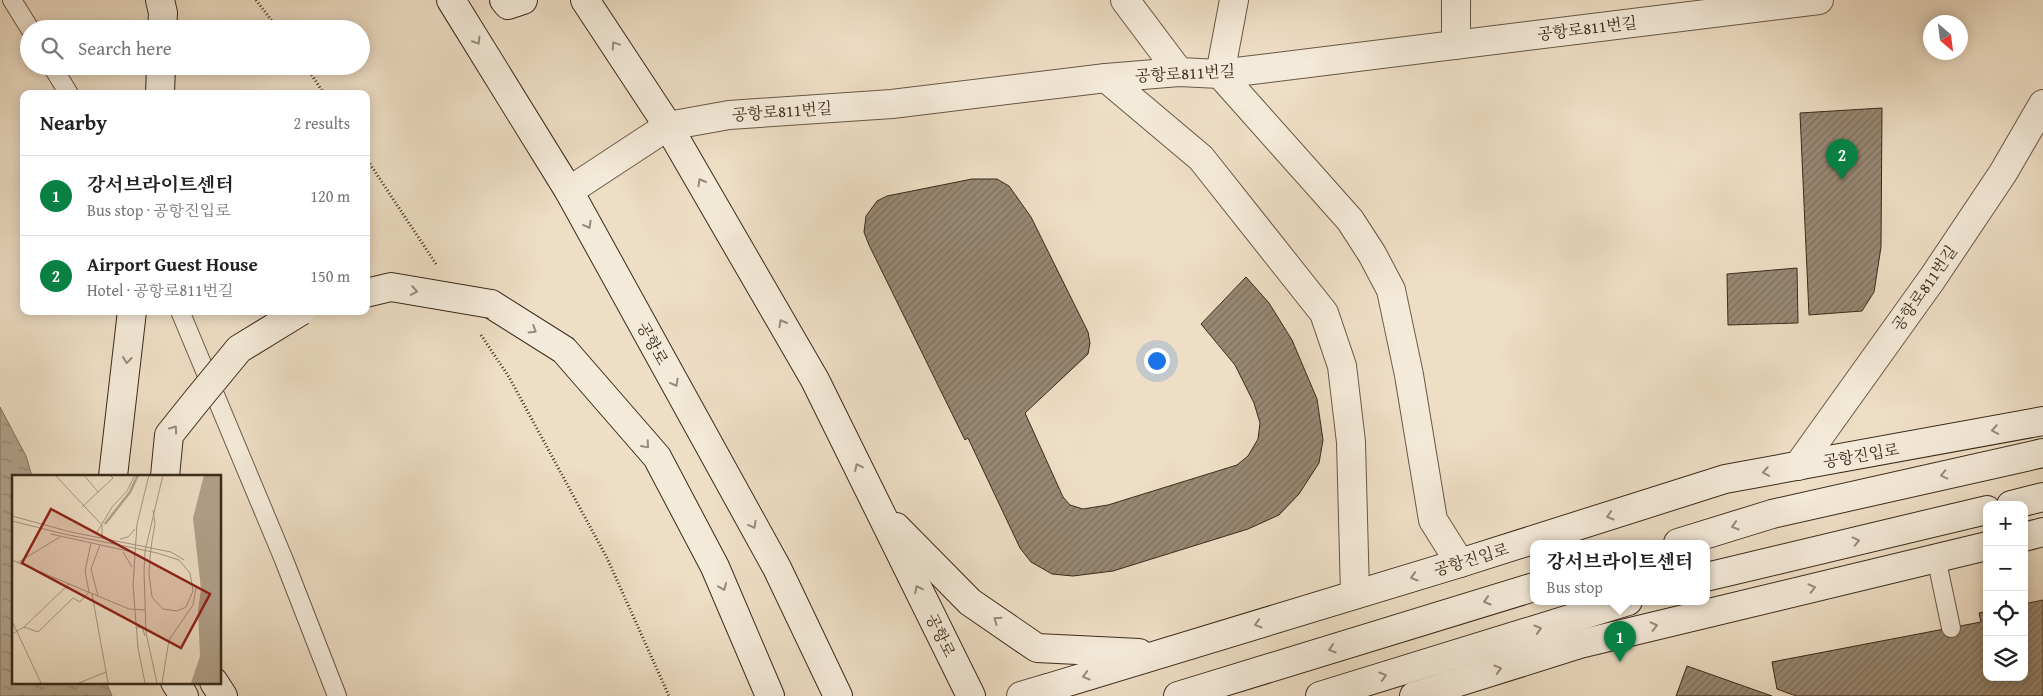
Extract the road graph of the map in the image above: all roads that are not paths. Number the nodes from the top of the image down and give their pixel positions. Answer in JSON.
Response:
{"nodes":[{"id":1,"x":12,"y":0,"type":"edge"},
{"id":2,"x":160,"y":0,"type":"edge"},
{"id":3,"x":451,"y":0,"type":"edge"},
{"id":4,"x":504,"y":0,"type":"edge"},
{"id":5,"x":523,"y":0,"type":"edge"},
{"id":6,"x":585,"y":0,"type":"edge"},
{"id":7,"x":1125,"y":0,"type":"edge"},
{"id":8,"x":1234,"y":0,"type":"edge"},
{"id":9,"x":1456,"y":0,"type":"edge"},
{"id":10,"x":1819,"y":0,"type":"edge"},
{"id":11,"x":24,"y":20,"type":"edge"},
{"id":12,"x":163,"y":20,"type":"edge"},
{"id":13,"x":1456,"y":45,"type":"junction"},
{"id":14,"x":1179,"y":72,"type":"junction"},
{"id":15,"x":1220,"y":74,"type":"junction"},
{"id":16,"x":57,"y":75,"type":"edge"},
{"id":17,"x":161,"y":75,"type":"edge"},
{"id":18,"x":1106,"y":78,"type":"junction"},
{"id":19,"x":67,"y":90,"type":"edge"},
{"id":20,"x":160,"y":90,"type":"edge"},
{"id":21,"x":2043,"y":104,"type":"edge"},
{"id":22,"x":668,"y":126,"type":"junction"},
{"id":23,"x":569,"y":191,"type":"junction"},
{"id":24,"x":370,"y":292,"type":"edge"},
{"id":25,"x":132,"y":315,"type":"edge"},
{"id":26,"x":182,"y":315,"type":"edge"},
{"id":27,"x":294,"y":315,"type":"edge"},
{"id":28,"x":2043,"y":422,"type":"edge"},
{"id":29,"x":2043,"y":453,"type":"edge"},
{"id":30,"x":1798,"y":466,"type":"junction"},
{"id":31,"x":113,"y":475,"type":"edge"},
{"id":32,"x":165,"y":475,"type":"edge"},
{"id":33,"x":2043,"y":497,"type":"edge"},
{"id":34,"x":2027,"y":501,"type":"edge"},
{"id":35,"x":880,"y":510,"type":"junction"},
{"id":36,"x":1983,"y":511,"type":"edge"},
{"id":37,"x":2043,"y":532,"type":"edge"},
{"id":38,"x":2028,"y":536,"type":"edge"},
{"id":39,"x":1533,"y":540,"type":"edge"},
{"id":40,"x":1688,"y":540,"type":"edge"},
{"id":41,"x":1530,"y":541,"type":"edge"},
{"id":42,"x":1983,"y":547,"type":"edge"},
{"id":43,"x":1936,"y":557,"type":"junction"},
{"id":44,"x":1460,"y":563,"type":"junction"},
{"id":45,"x":1710,"y":576,"type":"edge"},
{"id":46,"x":1530,"y":588,"type":"edge"},
{"id":47,"x":1355,"y":594,"type":"junction"},
{"id":48,"x":1615,"y":605,"type":"edge"},
{"id":49,"x":1951,"y":628,"type":"dead end"},
{"id":50,"x":1158,"y":654,"type":"junction"},
{"id":51,"x":176,"y":684,"type":"edge"},
{"id":52,"x":215,"y":684,"type":"edge"},
{"id":53,"x":1451,"y":690,"type":"edge"},
{"id":54,"x":184,"y":696,"type":"edge"},
{"id":55,"x":223,"y":696,"type":"edge"},
{"id":56,"x":337,"y":696,"type":"edge"},
{"id":57,"x":770,"y":696,"type":"edge"},
{"id":58,"x":838,"y":696,"type":"edge"},
{"id":59,"x":971,"y":696,"type":"edge"},
{"id":60,"x":1021,"y":696,"type":"edge"},
{"id":61,"x":1178,"y":696,"type":"edge"},
{"id":62,"x":1320,"y":696,"type":"edge"},
{"id":63,"x":1414,"y":696,"type":"edge"}],
"edges":[{"from":1,"to":11,"type":"lane"},
{"from":2,"to":12,"type":"main road"},
{"from":3,"to":23,"type":"main road","name":"공항로","one_way":true},
{"from":4,"to":5,"type":"main road"},
{"from":22,"to":6,"type":"main road","name":"공항로","one_way":true},
{"from":7,"to":14,"type":"main road"},
{"from":8,"to":15,"type":"main road"},
{"from":9,"to":13,"type":"main road"},
{"from":10,"to":13,"type":"main road","name":"공항로811번길"},
{"from":13,"to":15,"type":"main road","name":"공항로811번길"},
{"from":14,"to":15,"type":"main road","name":"공항로811번길"},
{"from":14,"to":18,"type":"main road","name":"공항로811번길"},
{"from":15,"to":44,"type":"main road"},
{"from":16,"to":19,"type":"lane"},
{"from":17,"to":20,"type":"main road"},
{"from":18,"to":22,"type":"main road","name":"공항로811번길"},
{"from":18,"to":47,"type":"main road"},
{"from":21,"to":30,"type":"main road","name":"공항로811번길"},
{"from":22,"to":23,"type":"main road","name":"공항로811번길"},
{"from":35,"to":22,"type":"main road","name":"공항로","one_way":true},
{"from":23,"to":58,"type":"main road","name":"공항로","one_way":true},
{"from":24,"to":57,"type":"main road","one_way":true,"bridge":true},
{"from":25,"to":31,"type":"main road","one_way":true},
{"from":26,"to":56,"type":"lane"},
{"from":32,"to":27,"type":"main road","one_way":true,"bridge":true},
{"from":28,"to":30,"type":"main road","name":"공항진입로","one_way":true},
{"from":29,"to":40,"type":"main road","one_way":true},
{"from":30,"to":39,"type":"main road","name":"공항진입로","one_way":true},
{"from":33,"to":34,"type":"main road"},
{"from":50,"to":35,"type":"main road","one_way":true},
{"from":59,"to":35,"type":"main road","name":"공항로","one_way":true},
{"from":45,"to":36,"type":"main road","one_way":true},
{"from":37,"to":38,"type":"main road"},
{"from":41,"to":44,"type":"main road","name":"공항진입로","one_way":true},
{"from":42,"to":43,"type":"main road"},
{"from":43,"to":49,"type":"lane"},
{"from":53,"to":43,"type":"main road","one_way":true},
{"from":44,"to":47,"type":"main road","name":"공항진입로","one_way":true},
{"from":46,"to":61,"type":"main road","one_way":true},
{"from":47,"to":50,"type":"main road","name":"공항진입로","one_way":true},
{"from":62,"to":48,"type":"main road","one_way":true},
{"from":50,"to":60,"type":"main road","name":"공항진입로","one_way":true},
{"from":51,"to":54,"type":"main road"},
{"from":52,"to":55,"type":"main road"},
{"from":53,"to":63,"type":"main road"}]}
